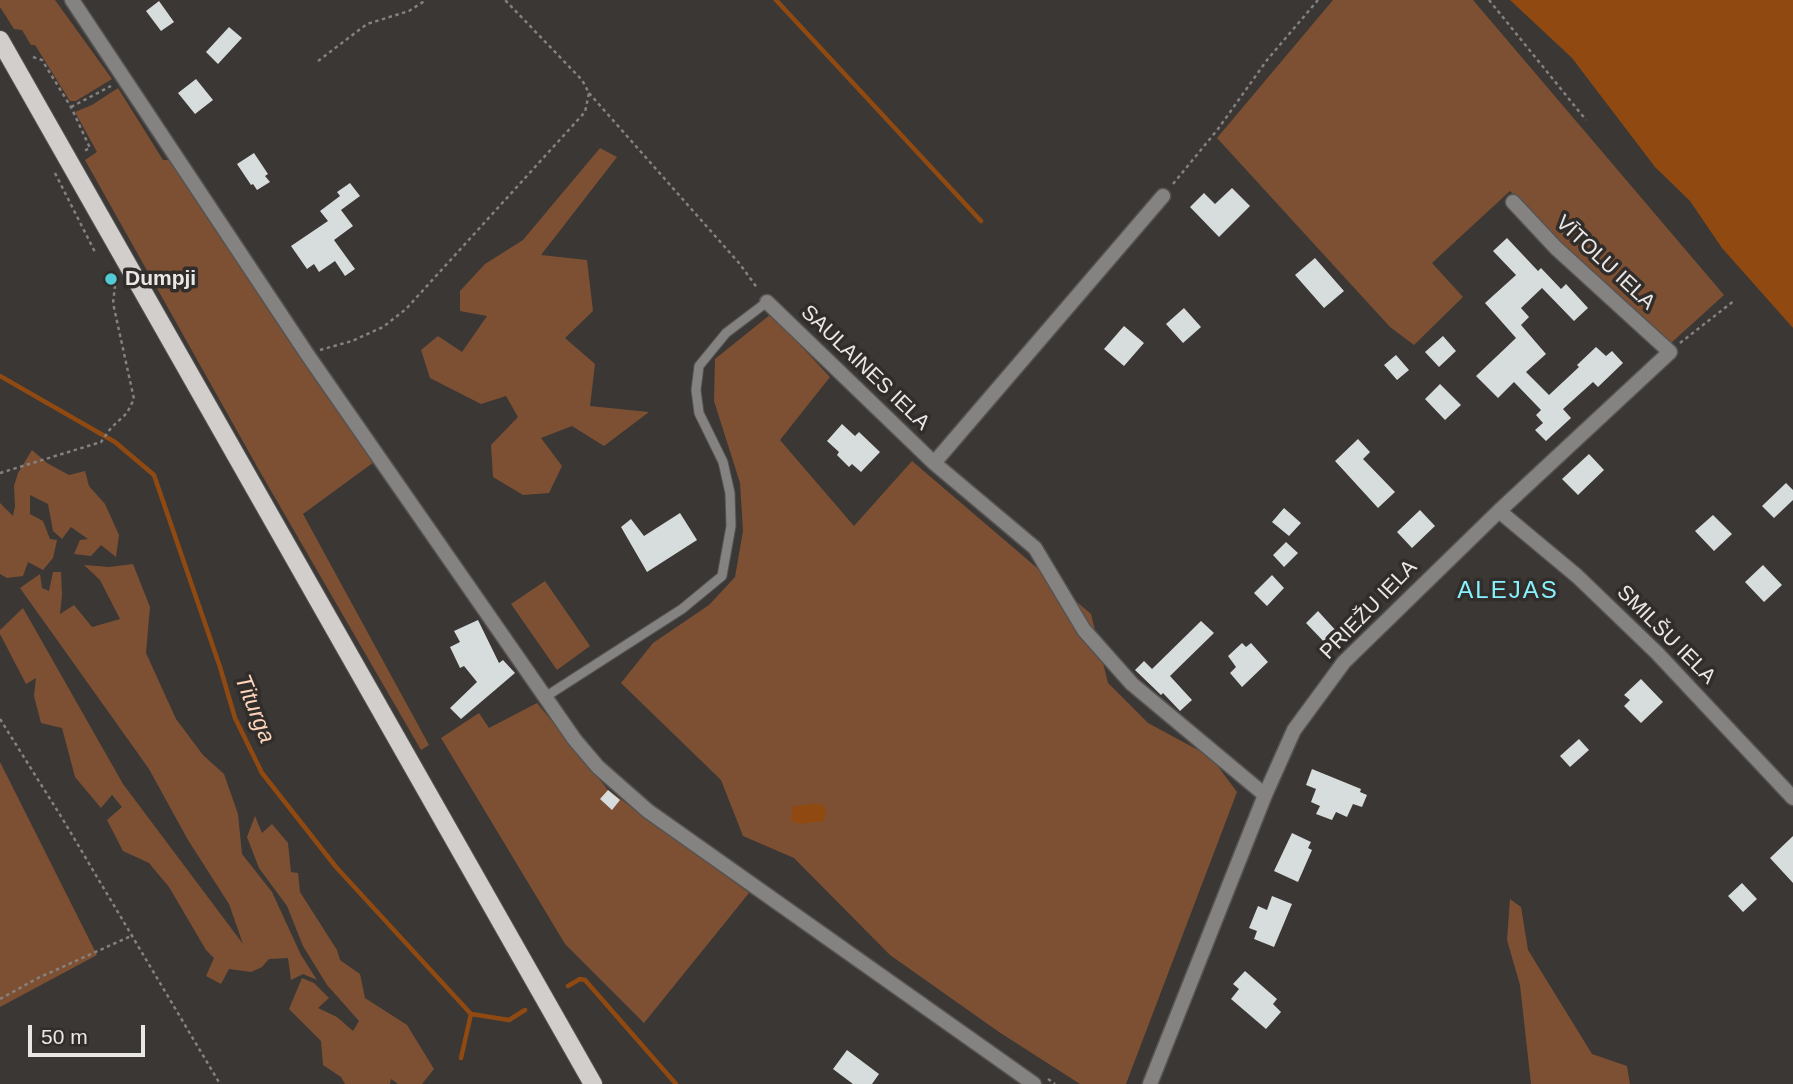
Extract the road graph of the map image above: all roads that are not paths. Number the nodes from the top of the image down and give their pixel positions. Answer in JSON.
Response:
{"nodes":[{"id":1,"x":72,"y":0,"type":"edge"},
{"id":2,"x":0,"y":40,"type":"edge"},
{"id":3,"x":1163,"y":196,"type":"road end"},
{"id":4,"x":1513,"y":202,"type":"dead end"},
{"id":5,"x":767,"y":302,"type":"joint"},
{"id":6,"x":1670,"y":352,"type":"joint"},
{"id":7,"x":934,"y":463,"type":"junction"},
{"id":8,"x":1499,"y":511,"type":"junction"},
{"id":9,"x":545,"y":697,"type":"junction"},
{"id":10,"x":1265,"y":795,"type":"junction"},
{"id":11,"x":1793,"y":798,"type":"edge"},
{"id":12,"x":1039,"y":1080,"type":"edge"},
{"id":13,"x":593,"y":1084,"type":"edge"},
{"id":14,"x":1150,"y":1084,"type":"edge"}],
"edges":[{"from":1,"to":9,"type":"street"},
{"from":2,"to":13,"type":"main road"},
{"from":3,"to":7,"type":"street"},
{"from":4,"to":6,"type":"street","name":"VĪTOLU IELA"},
{"from":5,"to":7,"type":"street","name":"SAULAINES IELA"},
{"from":5,"to":9,"type":"lane"},
{"from":6,"to":8,"type":"street","name":"PRIEŽU IELA"},
{"from":7,"to":10,"type":"street","name":"SAULAINES IELA"},
{"from":8,"to":10,"type":"street","name":"PRIEŽU IELA"},
{"from":8,"to":11,"type":"street","name":"SMILŠU IELA"},
{"from":9,"to":12,"type":"street"},
{"from":10,"to":14,"type":"street","name":"PRIEŽU IELA"}]}
